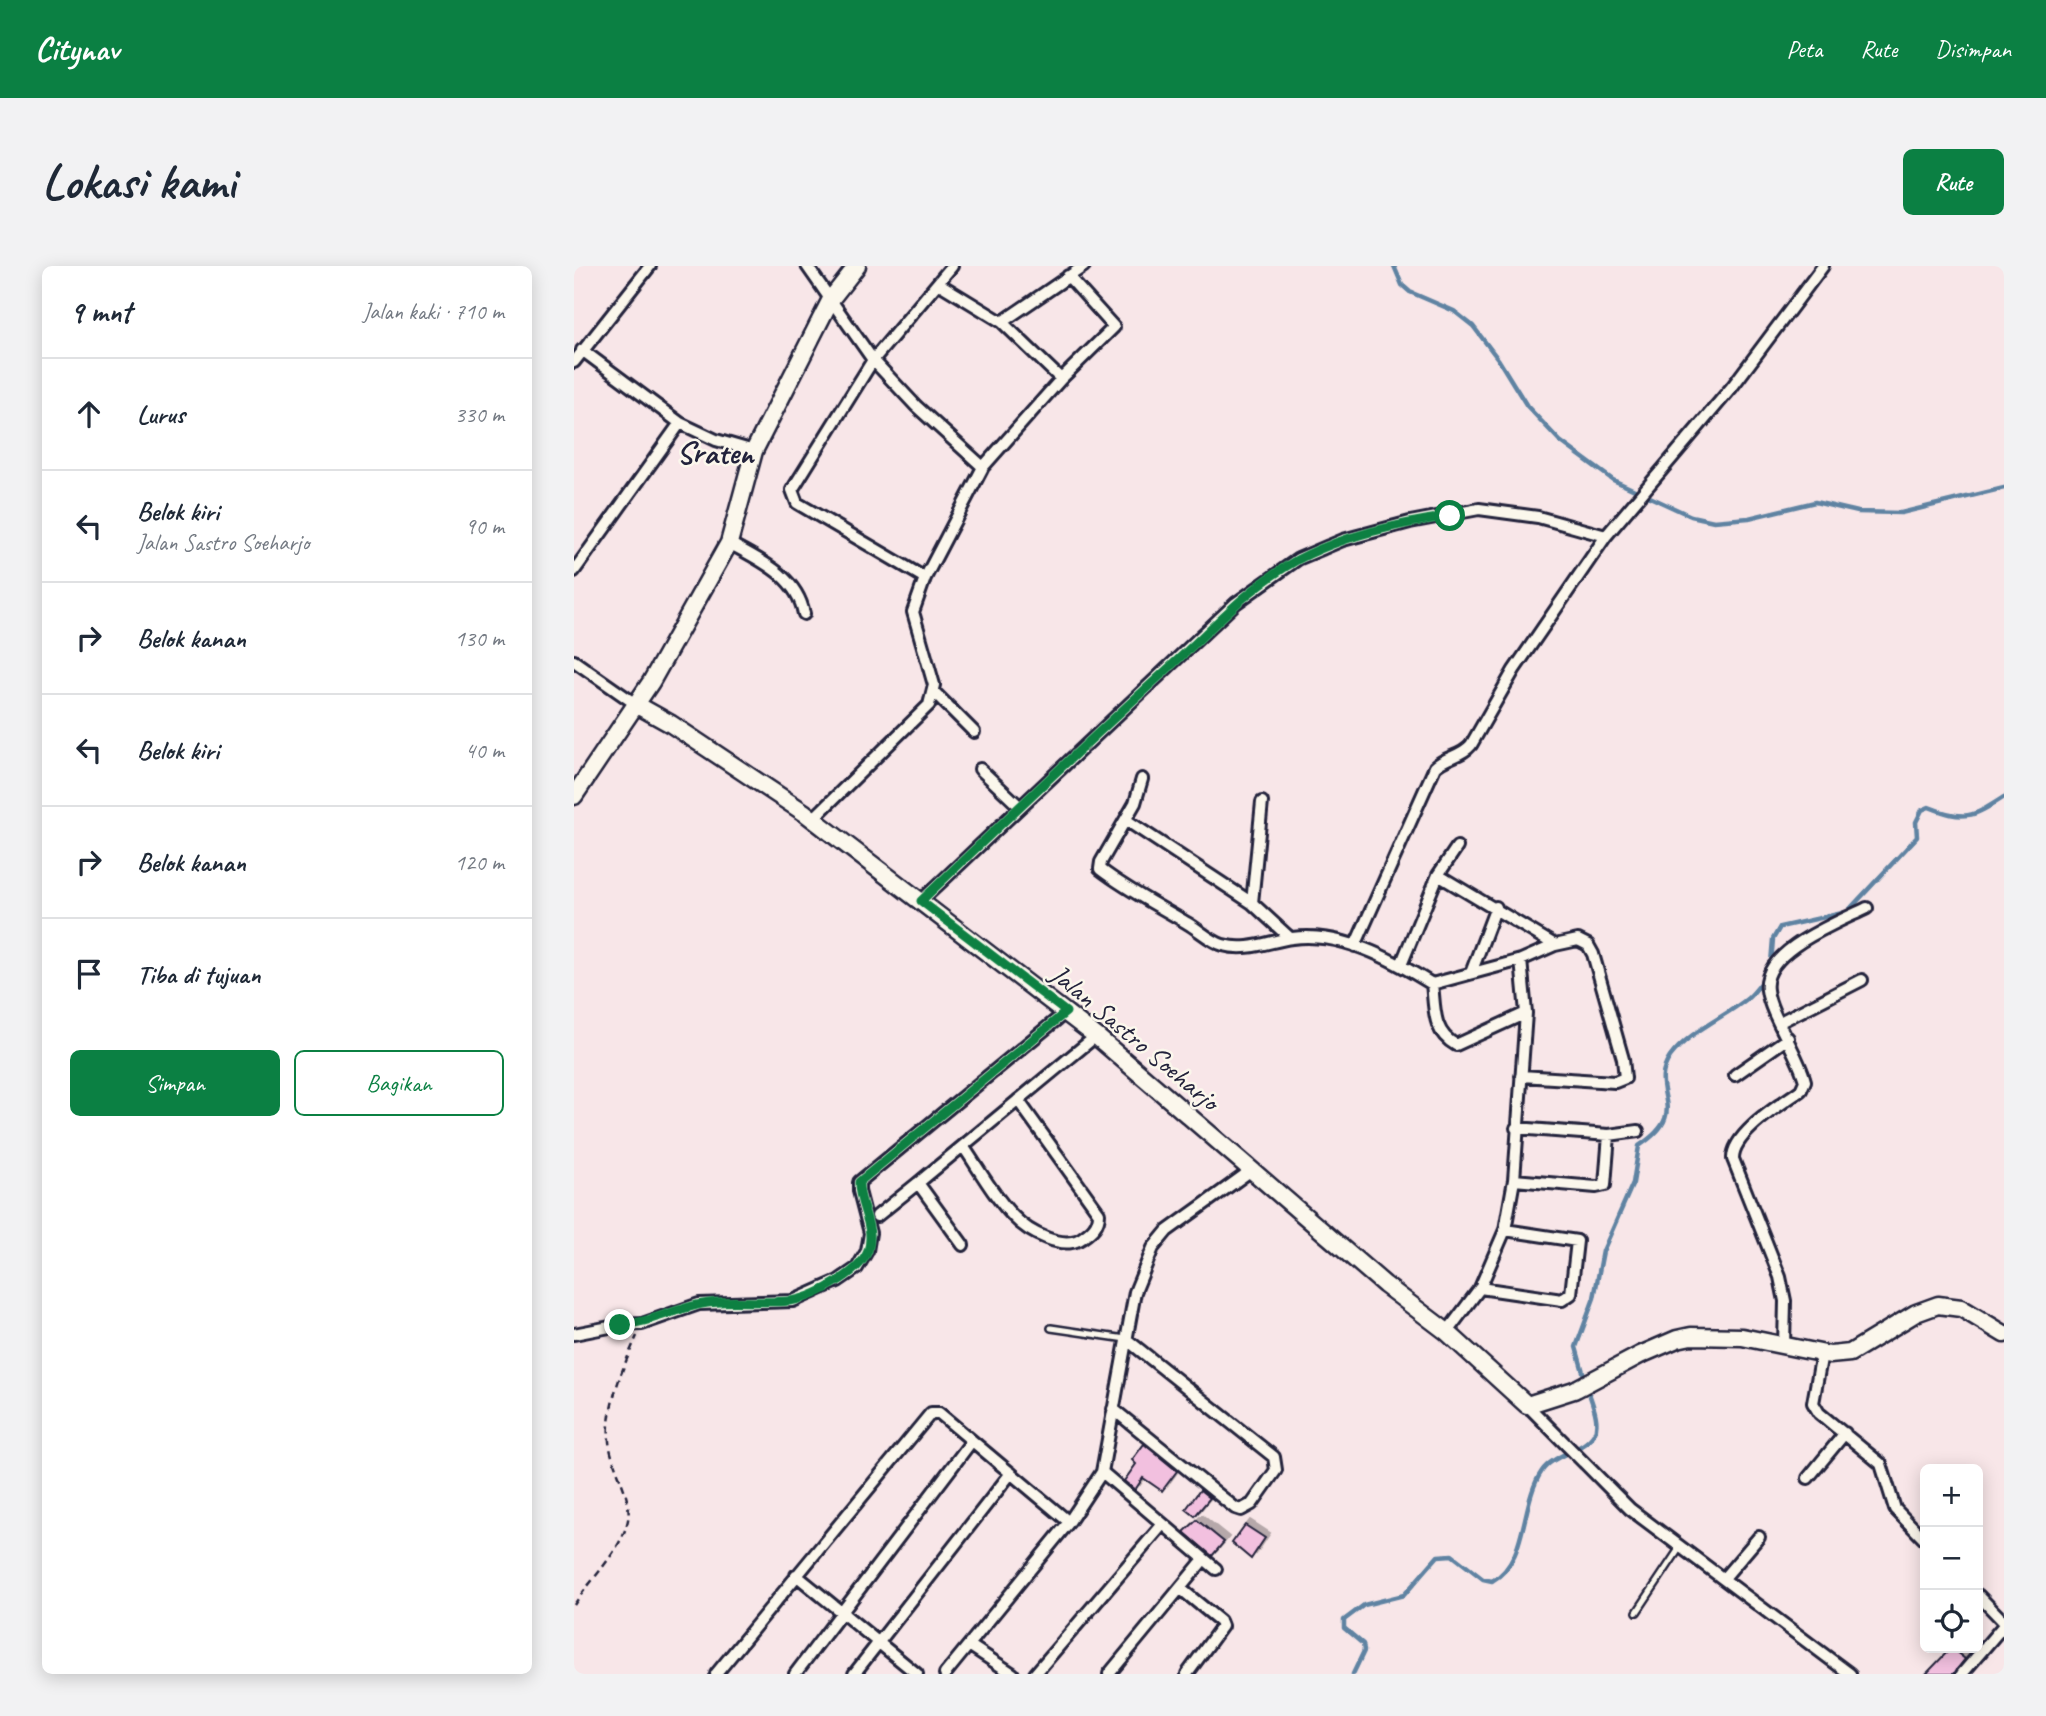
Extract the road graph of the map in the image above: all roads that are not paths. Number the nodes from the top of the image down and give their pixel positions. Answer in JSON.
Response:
{"nodes":[{"id":1,"x":650,"y":266,"type":"edge"},
{"id":2,"x":807,"y":266,"type":"edge"},
{"id":3,"x":857,"y":266,"type":"edge"},
{"id":4,"x":952,"y":266,"type":"edge"},
{"id":5,"x":1084,"y":266,"type":"edge"},
{"id":6,"x":1823,"y":266,"type":"edge"},
{"id":7,"x":1068,"y":276,"type":"junction"},
{"id":8,"x":938,"y":283,"type":"junction"},
{"id":9,"x":831,"y":299,"type":"junction"},
{"id":10,"x":1002,"y":322,"type":"junction"},
{"id":11,"x":582,"y":350,"type":"junction"},
{"id":12,"x":873,"y":360,"type":"junction"},
{"id":13,"x":574,"y":362,"type":"edge"},
{"id":14,"x":1061,"y":379,"type":"junction"},
{"id":15,"x":680,"y":423,"type":"junction"},
{"id":16,"x":754,"y":451,"type":"junction"},
{"id":17,"x":983,"y":467,"type":"junction"},
{"id":18,"x":1606,"y":536,"type":"junction"},
{"id":19,"x":729,"y":543,"type":"junction"},
{"id":20,"x":574,"y":571,"type":"edge"},
{"id":21,"x":925,"y":578,"type":"junction"},
{"id":22,"x":804,"y":614,"type":"dead end"},
{"id":23,"x":574,"y":661,"type":"edge"},
{"id":24,"x":934,"y":692,"type":"junction"},
{"id":25,"x":636,"y":705,"type":"junction"},
{"id":26,"x":974,"y":733,"type":"dead end"},
{"id":27,"x":980,"y":769,"type":"dead end"},
{"id":28,"x":1142,"y":779,"type":"dead end"},
{"id":29,"x":574,"y":796,"type":"edge"},
{"id":30,"x":1262,"y":802,"type":"dead end"},
{"id":31,"x":1018,"y":806,"type":"junction"},
{"id":32,"x":813,"y":819,"type":"junction"},
{"id":33,"x":1126,"y":820,"type":"junction"},
{"id":34,"x":1457,"y":847,"type":"dead end"},
{"id":35,"x":1438,"y":875,"type":"junction"},
{"id":36,"x":921,"y":901,"type":"junction"},
{"id":37,"x":1252,"y":903,"type":"junction"},
{"id":38,"x":1496,"y":907,"type":"junction"},
{"id":39,"x":1867,"y":908,"type":"dead end"},
{"id":40,"x":1290,"y":938,"type":"junction"},
{"id":41,"x":1555,"y":945,"type":"junction"},
{"id":42,"x":1355,"y":946,"type":"junction"},
{"id":43,"x":1521,"y":960,"type":"junction"},
{"id":44,"x":1401,"y":965,"type":"junction"},
{"id":45,"x":1471,"y":972,"type":"junction"},
{"id":46,"x":1862,"y":980,"type":"dead end"},
{"id":47,"x":1432,"y":984,"type":"junction"},
{"id":48,"x":1066,"y":1012,"type":"junction"},
{"id":49,"x":1526,"y":1013,"type":"junction"},
{"id":50,"x":1780,"y":1022,"type":"junction"},
{"id":51,"x":1097,"y":1036,"type":"junction"},
{"id":52,"x":1788,"y":1038,"type":"junction"},
{"id":53,"x":1735,"y":1075,"type":"dead end"},
{"id":54,"x":1521,"y":1076,"type":"junction"},
{"id":55,"x":1018,"y":1100,"type":"junction"},
{"id":56,"x":1516,"y":1128,"type":"junction"},
{"id":57,"x":1638,"y":1131,"type":"dead end"},
{"id":58,"x":1609,"y":1135,"type":"junction"},
{"id":59,"x":963,"y":1146,"type":"junction"},
{"id":60,"x":1253,"y":1169,"type":"junction"},
{"id":61,"x":1514,"y":1180,"type":"junction"},
{"id":62,"x":918,"y":1183,"type":"junction"},
{"id":63,"x":877,"y":1216,"type":"dead end"},
{"id":64,"x":1505,"y":1230,"type":"junction"},
{"id":65,"x":962,"y":1245,"type":"dead end"},
{"id":66,"x":1480,"y":1288,"type":"junction"},
{"id":67,"x":1051,"y":1328,"type":"dead end"},
{"id":68,"x":1447,"y":1332,"type":"junction"},
{"id":69,"x":574,"y":1334,"type":"edge"},
{"id":70,"x":2004,"y":1334,"type":"edge"},
{"id":71,"x":1126,"y":1339,"type":"junction"},
{"id":72,"x":1784,"y":1345,"type":"junction"},
{"id":73,"x":1822,"y":1353,"type":"junction"},
{"id":74,"x":1527,"y":1405,"type":"junction"},
{"id":75,"x":1113,"y":1409,"type":"junction"},
{"id":76,"x":1845,"y":1433,"type":"junction"},
{"id":77,"x":971,"y":1443,"type":"junction"},
{"id":78,"x":1102,"y":1472,"type":"junction"},
{"id":79,"x":1011,"y":1473,"type":"junction"},
{"id":80,"x":1808,"y":1478,"type":"dead end"},
{"id":81,"x":1069,"y":1522,"type":"junction"},
{"id":82,"x":1163,"y":1524,"type":"junction"},
{"id":83,"x":1920,"y":1535,"type":"edge"},
{"id":84,"x":1759,"y":1537,"type":"dead end"},
{"id":85,"x":1681,"y":1546,"type":"junction"},
{"id":86,"x":1204,"y":1559,"type":"junction"},
{"id":87,"x":1216,"y":1569,"type":"dead end"},
{"id":88,"x":796,"y":1575,"type":"junction"},
{"id":89,"x":1724,"y":1578,"type":"junction"},
{"id":90,"x":1181,"y":1589,"type":"junction"},
{"id":91,"x":1983,"y":1601,"type":"edge"},
{"id":92,"x":842,"y":1612,"type":"junction"},
{"id":93,"x":1637,"y":1612,"type":"dead end"},
{"id":94,"x":2004,"y":1624,"type":"edge"},
{"id":95,"x":880,"y":1642,"type":"junction"},
{"id":96,"x":969,"y":1645,"type":"junction"},
{"id":97,"x":716,"y":1674,"type":"edge"},
{"id":98,"x":795,"y":1674,"type":"edge"},
{"id":99,"x":854,"y":1674,"type":"edge"},
{"id":100,"x":917,"y":1674,"type":"edge"},
{"id":101,"x":945,"y":1674,"type":"edge"},
{"id":102,"x":1013,"y":1674,"type":"edge"},
{"id":103,"x":1035,"y":1674,"type":"edge"},
{"id":104,"x":1109,"y":1674,"type":"edge"},
{"id":105,"x":1187,"y":1674,"type":"edge"},
{"id":106,"x":1850,"y":1674,"type":"edge"},
{"id":107,"x":1962,"y":1674,"type":"edge"}],
"edges":[{"from":1,"to":11,"type":"street"},
{"from":2,"to":9,"type":"street"},
{"from":3,"to":9,"type":"street"},
{"from":4,"to":8,"type":"street"},
{"from":5,"to":7,"type":"street"},
{"from":6,"to":18,"type":"street"},
{"from":7,"to":10,"type":"street"},
{"from":7,"to":14,"type":"street"},
{"from":8,"to":10,"type":"street"},
{"from":8,"to":12,"type":"street"},
{"from":9,"to":12,"type":"street"},
{"from":9,"to":16,"type":"street"},
{"from":10,"to":14,"type":"street"},
{"from":11,"to":13,"type":"street"},
{"from":11,"to":15,"type":"street"},
{"from":12,"to":17,"type":"street"},
{"from":12,"to":21,"type":"street"},
{"from":14,"to":17,"type":"street"},
{"from":15,"to":16,"type":"street"},
{"from":15,"to":20,"type":"street"},
{"from":16,"to":19,"type":"street"},
{"from":17,"to":21,"type":"street"},
{"from":18,"to":31,"type":"street"},
{"from":18,"to":42,"type":"street"},
{"from":19,"to":22,"type":"street"},
{"from":19,"to":25,"type":"street"},
{"from":21,"to":24,"type":"street"},
{"from":23,"to":25,"type":"street"},
{"from":24,"to":26,"type":"street"},
{"from":24,"to":32,"type":"street"},
{"from":25,"to":29,"type":"street"},
{"from":25,"to":32,"type":"street","name":"Jalan Sastro Soeharjo"},
{"from":27,"to":31,"type":"street"},
{"from":28,"to":33,"type":"street"},
{"from":30,"to":37,"type":"street"},
{"from":31,"to":36,"type":"street"},
{"from":32,"to":36,"type":"street","name":"Jalan Sastro Soeharjo"},
{"from":33,"to":37,"type":"street"},
{"from":33,"to":40,"type":"street"},
{"from":34,"to":35,"type":"street"},
{"from":35,"to":38,"type":"street"},
{"from":35,"to":44,"type":"street"},
{"from":36,"to":48,"type":"street","name":"Jalan Sastro Soeharjo"},
{"from":37,"to":40,"type":"street"},
{"from":38,"to":41,"type":"street"},
{"from":38,"to":45,"type":"street"},
{"from":39,"to":50,"type":"street"},
{"from":40,"to":42,"type":"street"},
{"from":41,"to":43,"type":"street"},
{"from":41,"to":54,"type":"street"},
{"from":42,"to":44,"type":"street"},
{"from":43,"to":45,"type":"street"},
{"from":43,"to":49,"type":"street"},
{"from":44,"to":47,"type":"street"},
{"from":45,"to":47,"type":"street"},
{"from":46,"to":50,"type":"street"},
{"from":47,"to":49,"type":"street"},
{"from":48,"to":51,"type":"street","name":"Jalan Sastro Soeharjo"},
{"from":48,"to":69,"type":"street"},
{"from":49,"to":54,"type":"street"},
{"from":50,"to":52,"type":"street"},
{"from":51,"to":55,"type":"street"},
{"from":51,"to":60,"type":"street","name":"Jalan Sastro Soeharjo"},
{"from":52,"to":53,"type":"street"},
{"from":52,"to":72,"type":"street"},
{"from":54,"to":56,"type":"street"},
{"from":55,"to":59,"type":"street"},
{"from":55,"to":59,"type":"street"},
{"from":56,"to":58,"type":"street"},
{"from":56,"to":61,"type":"street"},
{"from":57,"to":58,"type":"street"},
{"from":58,"to":61,"type":"street"},
{"from":59,"to":62,"type":"street"},
{"from":60,"to":68,"type":"street","name":"Jalan Sastro Soeharjo"},
{"from":60,"to":71,"type":"street"},
{"from":61,"to":64,"type":"street"},
{"from":62,"to":63,"type":"street"},
{"from":62,"to":65,"type":"street"},
{"from":64,"to":66,"type":"street"},
{"from":64,"to":66,"type":"street"},
{"from":66,"to":68,"type":"street"},
{"from":67,"to":71,"type":"lane"},
{"from":68,"to":74,"type":"street","name":"Jalan Sastro Soeharjo"},
{"from":70,"to":73,"type":"street"},
{"from":71,"to":75,"type":"street"},
{"from":71,"to":75,"type":"street"},
{"from":72,"to":73,"type":"street"},
{"from":72,"to":74,"type":"street"},
{"from":73,"to":76,"type":"street"},
{"from":74,"to":85,"type":"street"},
{"from":75,"to":78,"type":"street"},
{"from":76,"to":80,"type":"street"},
{"from":76,"to":83,"type":"street"},
{"from":77,"to":79,"type":"street"},
{"from":77,"to":88,"type":"street"},
{"from":77,"to":92,"type":"street"},
{"from":78,"to":81,"type":"street"},
{"from":78,"to":82,"type":"street"},
{"from":79,"to":81,"type":"street"},
{"from":79,"to":95,"type":"street"},
{"from":81,"to":96,"type":"street"},
{"from":82,"to":86,"type":"street"},
{"from":82,"to":103,"type":"street"},
{"from":84,"to":89,"type":"street"},
{"from":85,"to":89,"type":"street"},
{"from":85,"to":93,"type":"lane"},
{"from":86,"to":87,"type":"street"},
{"from":86,"to":90,"type":"street"},
{"from":88,"to":92,"type":"street"},
{"from":88,"to":97,"type":"street"},
{"from":89,"to":106,"type":"street"},
{"from":90,"to":104,"type":"street"},
{"from":90,"to":105,"type":"street"},
{"from":91,"to":94,"type":"street"},
{"from":92,"to":95,"type":"street"},
{"from":92,"to":98,"type":"street"},
{"from":94,"to":107,"type":"street"},
{"from":95,"to":99,"type":"street"},
{"from":95,"to":100,"type":"street"},
{"from":96,"to":101,"type":"street"},
{"from":96,"to":102,"type":"street"}]}
